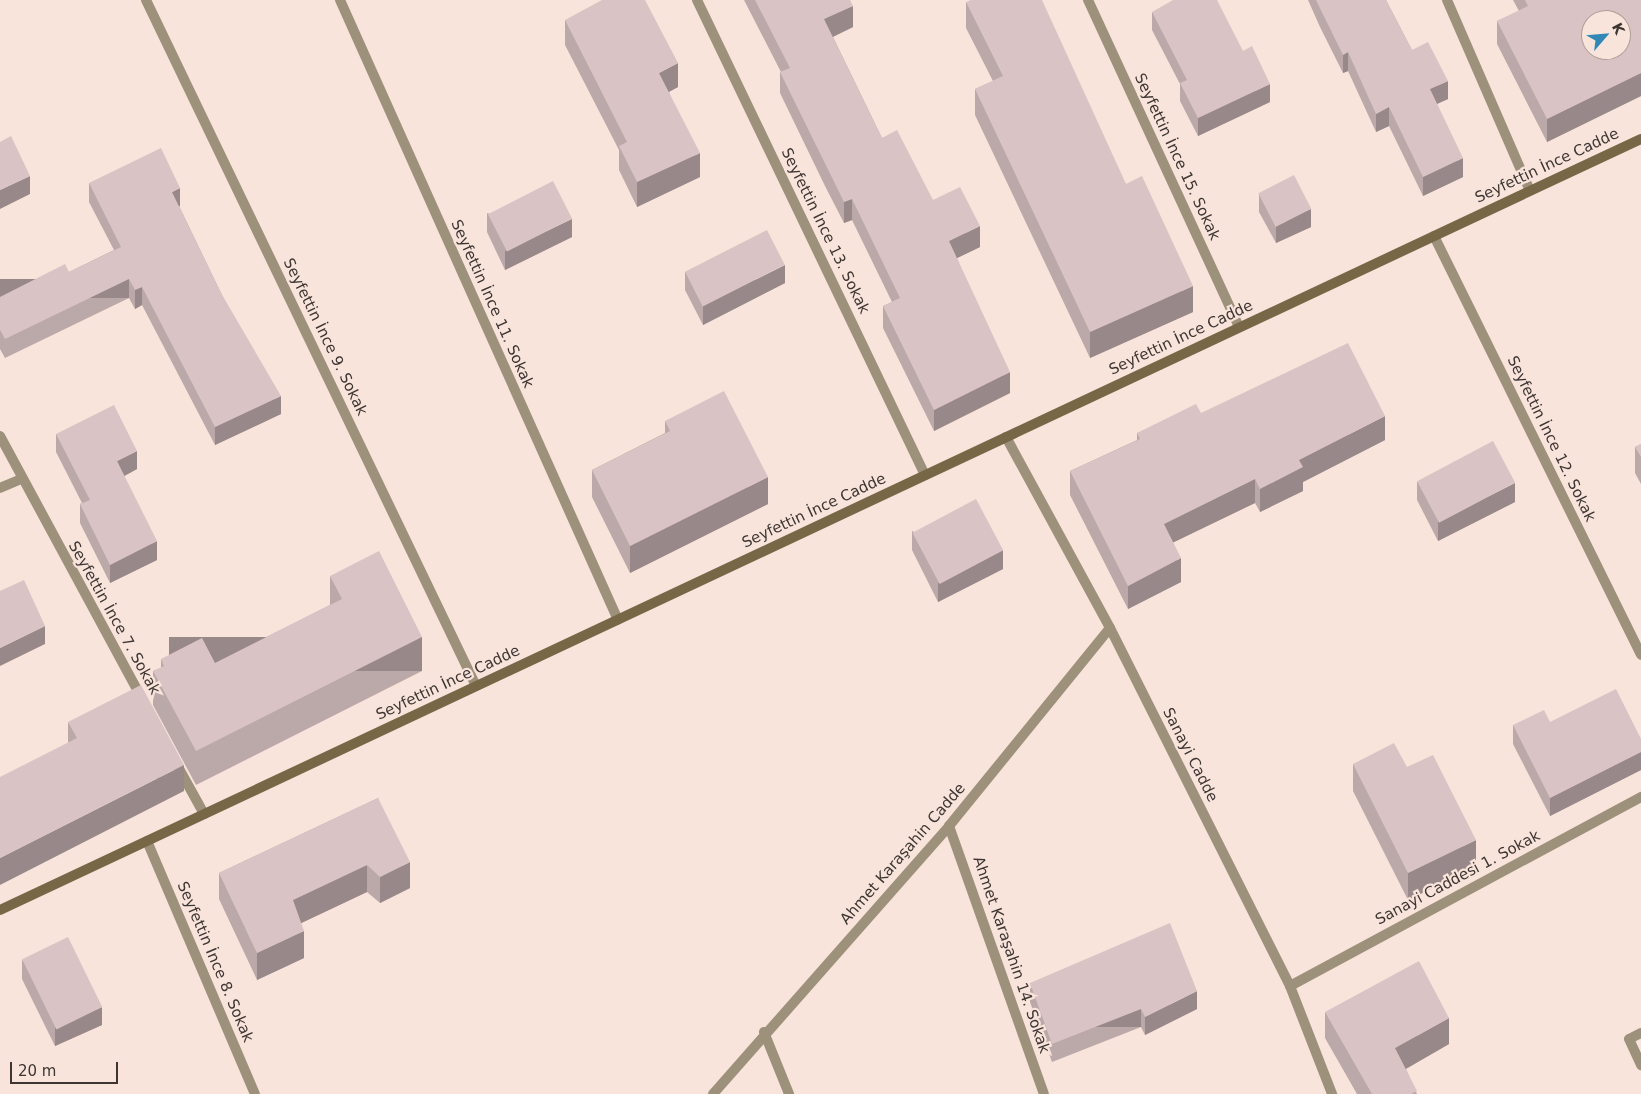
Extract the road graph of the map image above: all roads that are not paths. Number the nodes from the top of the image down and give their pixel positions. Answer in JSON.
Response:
{"nodes":[{"id":1,"x":146,"y":0,"type":"edge"},
{"id":2,"x":340,"y":0,"type":"edge"},
{"id":3,"x":698,"y":0,"type":"edge"},
{"id":4,"x":1088,"y":0,"type":"edge"},
{"id":5,"x":1447,"y":0,"type":"edge"},
{"id":6,"x":1641,"y":139,"type":"edge"},
{"id":7,"x":1530,"y":191,"type":"junction"},
{"id":8,"x":1434,"y":236,"type":"junction"},
{"id":9,"x":1239,"y":327,"type":"junction"},
{"id":10,"x":0,"y":436,"type":"edge"},
{"id":11,"x":1006,"y":437,"type":"junction"},
{"id":12,"x":925,"y":475,"type":"junction"},
{"id":13,"x":21,"y":478,"type":"junction"},
{"id":14,"x":0,"y":488,"type":"edge"},
{"id":15,"x":618,"y":620,"type":"junction"},
{"id":16,"x":1110,"y":628,"type":"junction"},
{"id":17,"x":1641,"y":655,"type":"edge"},
{"id":18,"x":476,"y":686,"type":"junction"},
{"id":19,"x":148,"y":711,"type":"edge"},
{"id":20,"x":171,"y":754,"type":"edge"},
{"id":21,"x":1641,"y":797,"type":"edge"},
{"id":22,"x":204,"y":814,"type":"junction"},
{"id":23,"x":950,"y":826,"type":"junction"},
{"id":24,"x":147,"y":841,"type":"junction"},
{"id":25,"x":0,"y":910,"type":"edge"},
{"id":26,"x":1290,"y":986,"type":"junction"},
{"id":27,"x":764,"y":1032,"type":"junction"},
{"id":28,"x":1641,"y":1033,"type":"edge"},
{"id":29,"x":1641,"y":1065,"type":"edge"},
{"id":30,"x":255,"y":1094,"type":"edge"},
{"id":31,"x":713,"y":1094,"type":"edge"},
{"id":32,"x":789,"y":1094,"type":"edge"},
{"id":33,"x":1044,"y":1094,"type":"edge"},
{"id":34,"x":1332,"y":1094,"type":"edge"}],
"edges":[{"from":1,"to":18,"type":"street","name":"Seyfettin İnce 9. Sokak"},
{"from":2,"to":15,"type":"street","name":"Seyfettin İnce 11. Sokak"},
{"from":3,"to":12,"type":"street","name":"Seyfettin İnce 13. Sokak"},
{"from":4,"to":9,"type":"street","name":"Seyfettin İnce 15. Sokak"},
{"from":5,"to":7,"type":"street"},
{"from":6,"to":7,"type":"main road","name":"Seyfettin İnce Cadde"},
{"from":7,"to":8,"type":"main road","name":"Seyfettin İnce Cadde"},
{"from":8,"to":9,"type":"main road","name":"Seyfettin İnce Cadde"},
{"from":8,"to":17,"type":"street","name":"Seyfettin İnce 12. Sokak"},
{"from":9,"to":11,"type":"main road","name":"Seyfettin İnce Cadde"},
{"from":10,"to":13,"type":"street","name":"Seyfettin İnce 7. Sokak"},
{"from":11,"to":12,"type":"main road","name":"Seyfettin İnce Cadde"},
{"from":11,"to":16,"type":"street","name":"Sanayi Cadde"},
{"from":12,"to":15,"type":"main road","name":"Seyfettin İnce Cadde"},
{"from":13,"to":14,"type":"street"},
{"from":13,"to":19,"type":"street","name":"Seyfettin İnce 7. Sokak"},
{"from":15,"to":18,"type":"main road","name":"Seyfettin İnce Cadde"},
{"from":16,"to":23,"type":"street","name":"Ahmet Karaşahin Cadde"},
{"from":16,"to":26,"type":"street","name":"Sanayi Cadde"},
{"from":18,"to":22,"type":"main road","name":"Seyfettin İnce Cadde"},
{"from":20,"to":22,"type":"street"},
{"from":21,"to":26,"type":"street","name":"Sanayi Caddesi 1. Sokak"},
{"from":22,"to":24,"type":"main road","name":"Seyfettin İnce Cadde"},
{"from":23,"to":27,"type":"street","name":"Ahmet Karaşahin Cadde"},
{"from":23,"to":33,"type":"street","name":"Ahmet Karaşahin 14. Sokak"},
{"from":24,"to":25,"type":"main road","name":"Seyfettin İnce Cadde"},
{"from":24,"to":30,"type":"street","name":"Seyfettin İnce 8. Sokak"},
{"from":26,"to":34,"type":"street","name":"Sanayi Cadde"},
{"from":27,"to":31,"type":"street","name":"Ahmet Karaşahin Cadde"},
{"from":27,"to":32,"type":"street"},
{"from":28,"to":29,"type":"street"}]}
